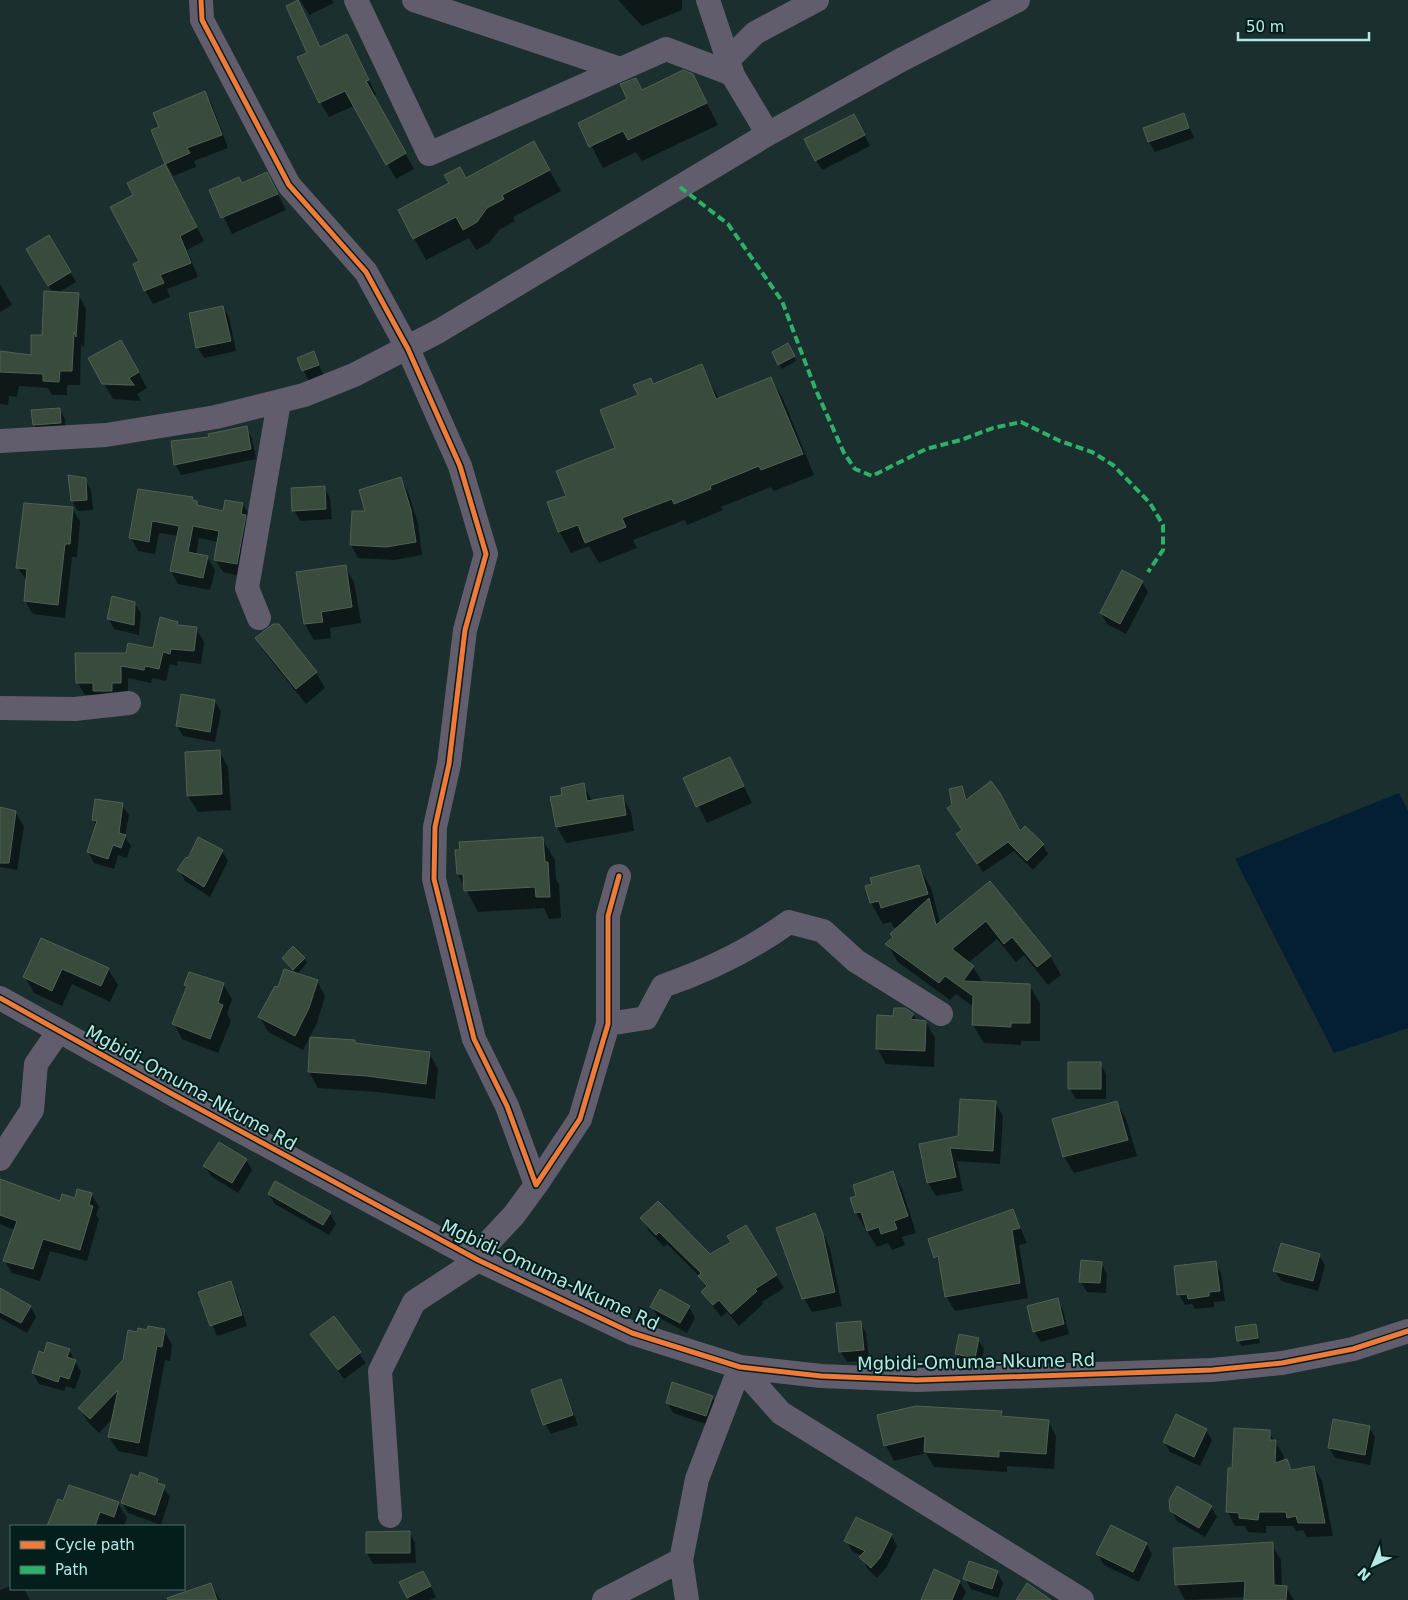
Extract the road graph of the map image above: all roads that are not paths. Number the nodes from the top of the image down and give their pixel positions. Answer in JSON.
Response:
{"nodes":[{"id":1,"x":201,"y":0,"type":"edge"},
{"id":2,"x":356,"y":0,"type":"edge"},
{"id":3,"x":414,"y":0,"type":"edge"},
{"id":4,"x":465,"y":0,"type":"edge"},
{"id":5,"x":708,"y":0,"type":"edge"},
{"id":6,"x":817,"y":0,"type":"edge"},
{"id":7,"x":1018,"y":0,"type":"edge"},
{"id":8,"x":797,"y":6,"type":"edge"},
{"id":9,"x":501,"y":29,"type":"junction"},
{"id":10,"x":730,"y":67,"type":"junction"},
{"id":11,"x":620,"y":69,"type":"junction"},
{"id":12,"x":768,"y":134,"type":"junction"},
{"id":13,"x":408,"y":349,"type":"junction"},
{"id":14,"x":279,"y":402,"type":"junction"},
{"id":15,"x":0,"y":441,"type":"edge"},
{"id":16,"x":260,"y":618,"type":"dead end"},
{"id":17,"x":130,"y":703,"type":"dead end"},
{"id":18,"x":0,"y":708,"type":"edge"},
{"id":19,"x":619,"y":876,"type":"dead end"},
{"id":20,"x":0,"y":998,"type":"edge"},
{"id":21,"x":941,"y":1014,"type":"dead end"},
{"id":22,"x":608,"y":1024,"type":"junction"},
{"id":23,"x":59,"y":1031,"type":"junction"},
{"id":24,"x":0,"y":1159,"type":"edge"},
{"id":25,"x":536,"y":1185,"type":"junction"},
{"id":26,"x":478,"y":1260,"type":"junction"},
{"id":27,"x":1408,"y":1331,"type":"edge"},
{"id":28,"x":740,"y":1367,"type":"junction"},
{"id":29,"x":390,"y":1516,"type":"dead end"},
{"id":30,"x":681,"y":1560,"type":"junction"},
{"id":31,"x":604,"y":1600,"type":"edge"},
{"id":32,"x":686,"y":1600,"type":"edge"},
{"id":33,"x":1082,"y":1600,"type":"edge"}],
"edges":[{"from":1,"to":13,"type":"street"},
{"from":2,"to":11,"type":"street"},
{"from":3,"to":9,"type":"street"},
{"from":4,"to":9,"type":"street"},
{"from":5,"to":10,"type":"street"},
{"from":6,"to":8,"type":"street"},
{"from":7,"to":12,"type":"street"},
{"from":8,"to":10,"type":"street"},
{"from":9,"to":11,"type":"street"},
{"from":10,"to":11,"type":"street"},
{"from":10,"to":12,"type":"street"},
{"from":12,"to":13,"type":"street"},
{"from":13,"to":14,"type":"street"},
{"from":13,"to":25,"type":"street"},
{"from":14,"to":15,"type":"street"},
{"from":14,"to":16,"type":"street"},
{"from":17,"to":18,"type":"street"},
{"from":19,"to":22,"type":"street"},
{"from":20,"to":23,"type":"street","name":"Mgbidi-Omuma-Nkume Rd"},
{"from":21,"to":22,"type":"street"},
{"from":22,"to":25,"type":"street"},
{"from":23,"to":24,"type":"street"},
{"from":23,"to":26,"type":"street","name":"Mgbidi-Omuma-Nkume Rd"},
{"from":25,"to":26,"type":"street"},
{"from":26,"to":28,"type":"street","name":"Mgbidi-Omuma-Nkume Rd"},
{"from":26,"to":29,"type":"street"},
{"from":27,"to":28,"type":"street","name":"Mgbidi-Omuma-Nkume Rd"},
{"from":28,"to":30,"type":"street"},
{"from":28,"to":33,"type":"street"},
{"from":30,"to":31,"type":"street"},
{"from":30,"to":32,"type":"street"}]}
